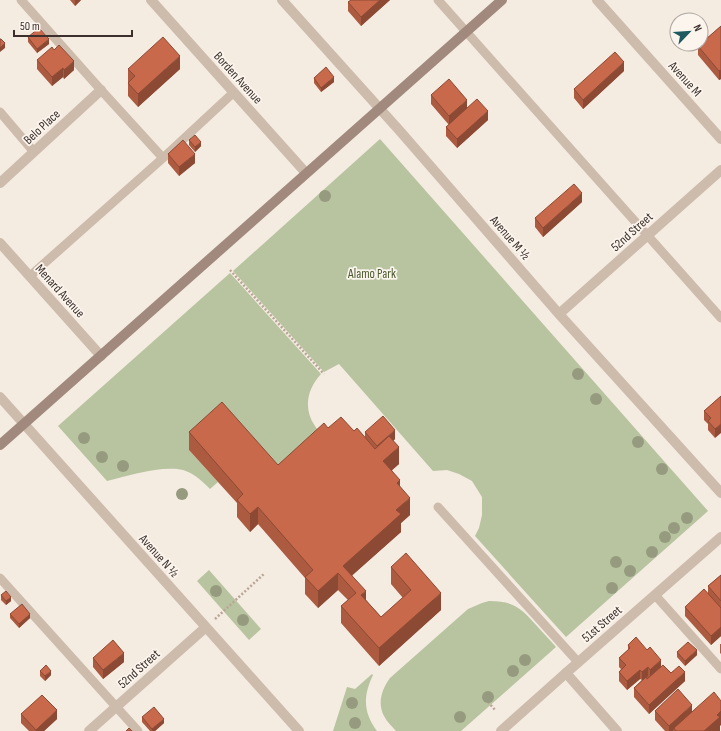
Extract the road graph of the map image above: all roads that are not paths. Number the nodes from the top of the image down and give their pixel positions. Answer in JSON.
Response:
{"nodes":[{"id":1,"x":21,"y":0,"type":"edge"},
{"id":2,"x":150,"y":0,"type":"edge"},
{"id":3,"x":282,"y":0,"type":"edge"},
{"id":4,"x":438,"y":0,"type":"edge"},
{"id":5,"x":502,"y":0,"type":"edge"},
{"id":6,"x":597,"y":0,"type":"edge"},
{"id":7,"x":466,"y":31,"type":"junction"},
{"id":8,"x":101,"y":90,"type":"junction"},
{"id":9,"x":234,"y":93,"type":"junction"},
{"id":10,"x":379,"y":109,"type":"junction"},
{"id":11,"x":0,"y":112,"type":"edge"},
{"id":12,"x":721,"y":139,"type":"edge"},
{"id":13,"x":34,"y":152,"type":"junction"},
{"id":14,"x":163,"y":158,"type":"junction"},
{"id":15,"x":721,"y":170,"type":"edge"},
{"id":16,"x":306,"y":173,"type":"junction"},
{"id":17,"x":0,"y":183,"type":"edge"},
{"id":18,"x":648,"y":235,"type":"junction"},
{"id":19,"x":0,"y":243,"type":"edge"},
{"id":20,"x":30,"y":276,"type":"junction"},
{"id":21,"x":559,"y":314,"type":"junction"},
{"id":22,"x":721,"y":318,"type":"edge"},
{"id":23,"x":101,"y":356,"type":"junction"},
{"id":24,"x":0,"y":397,"type":"edge"},
{"id":25,"x":24,"y":424,"type":"junction"},
{"id":26,"x":0,"y":445,"type":"edge"},
{"id":27,"x":721,"y":493,"type":"edge"},
{"id":28,"x":438,"y":507,"type":"dead end"},
{"id":29,"x":721,"y":536,"type":"edge"},
{"id":30,"x":0,"y":578,"type":"edge"},
{"id":31,"x":655,"y":595,"type":"junction"},
{"id":32,"x":206,"y":627,"type":"junction"},
{"id":33,"x":578,"y":662,"type":"junction"},
{"id":34,"x":721,"y":669,"type":"edge"},
{"id":35,"x":566,"y":673,"type":"junction"},
{"id":36,"x":116,"y":706,"type":"junction"},
{"id":37,"x":89,"y":731,"type":"edge"},
{"id":38,"x":138,"y":731,"type":"edge"},
{"id":39,"x":299,"y":731,"type":"edge"},
{"id":40,"x":501,"y":731,"type":"edge"},
{"id":41,"x":618,"y":731,"type":"edge"}],
"edges":[{"from":1,"to":8,"type":"lane"},
{"from":2,"to":9,"type":"street","name":"Borden Avenue"},
{"from":3,"to":10,"type":"street","name":"Avenue M ½"},
{"from":4,"to":7,"type":"lane"},
{"from":5,"to":7,"type":"main road"},
{"from":6,"to":12,"type":"street","name":"Avenue M"},
{"from":7,"to":10,"type":"main road"},
{"from":7,"to":18,"type":"lane"},
{"from":8,"to":13,"type":"street","name":"Belo Place"},
{"from":8,"to":14,"type":"lane"},
{"from":9,"to":14,"type":"lane"},
{"from":9,"to":16,"type":"street","name":"Borden Avenue"},
{"from":10,"to":16,"type":"main road"},
{"from":10,"to":21,"type":"street","name":"Avenue M ½"},
{"from":11,"to":13,"type":"lane"},
{"from":13,"to":17,"type":"street","name":"Belo Place"},
{"from":14,"to":20,"type":"lane"},
{"from":15,"to":18,"type":"street","name":"52nd Street"},
{"from":16,"to":23,"type":"main road"},
{"from":18,"to":21,"type":"street","name":"52nd Street"},
{"from":18,"to":22,"type":"lane"},
{"from":19,"to":20,"type":"street","name":"Menard Avenue"},
{"from":20,"to":23,"type":"street","name":"Menard Avenue"},
{"from":21,"to":27,"type":"street","name":"Avenue M ½"},
{"from":23,"to":25,"type":"main road"},
{"from":24,"to":25,"type":"street","name":"Avenue N ½"},
{"from":25,"to":26,"type":"main road"},
{"from":25,"to":32,"type":"street","name":"Avenue N ½"},
{"from":28,"to":33,"type":"lane"},
{"from":29,"to":31,"type":"street","name":"51st Street"},
{"from":30,"to":36,"type":"lane"},
{"from":31,"to":33,"type":"street","name":"51st Street"},
{"from":31,"to":34,"type":"lane"},
{"from":32,"to":36,"type":"street","name":"52nd Street"},
{"from":32,"to":39,"type":"street","name":"Avenue N ½"},
{"from":33,"to":35,"type":"street","name":"51st Street"},
{"from":35,"to":40,"type":"street","name":"51st Street"},
{"from":35,"to":41,"type":"street"},
{"from":36,"to":37,"type":"street","name":"52nd Street"},
{"from":36,"to":38,"type":"lane"}]}
